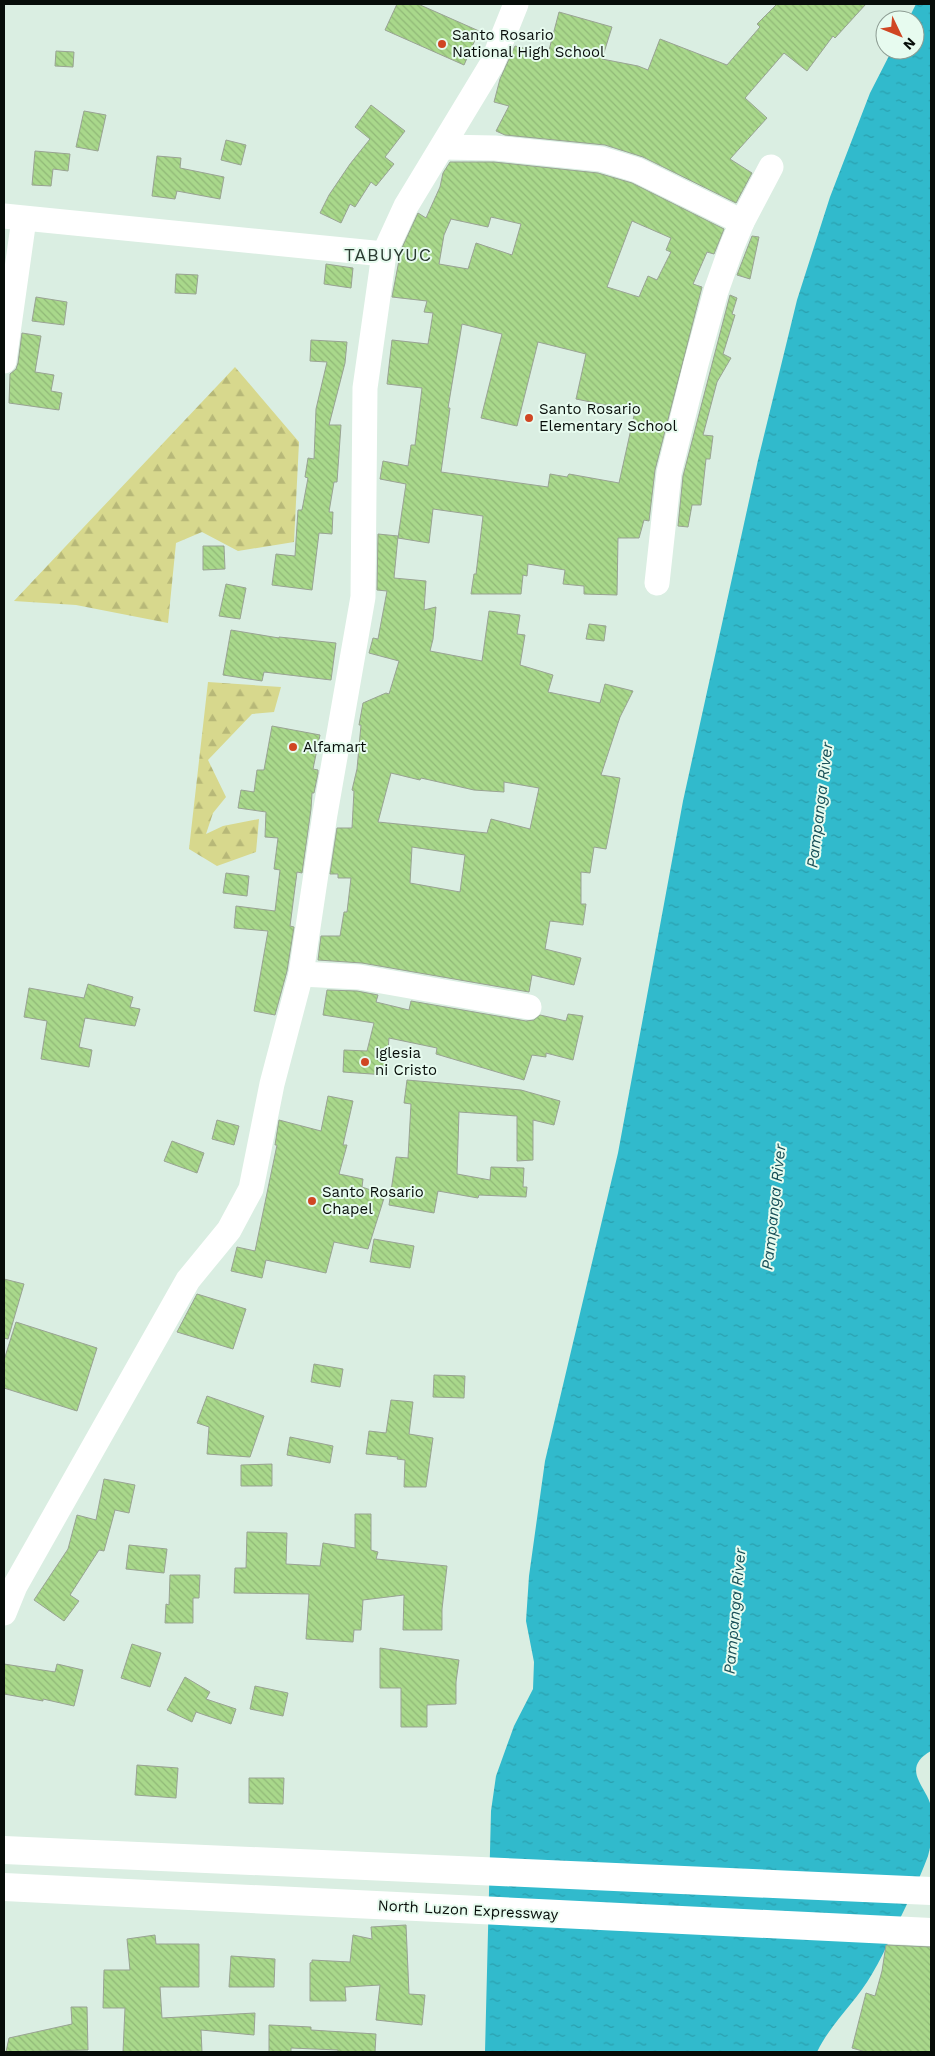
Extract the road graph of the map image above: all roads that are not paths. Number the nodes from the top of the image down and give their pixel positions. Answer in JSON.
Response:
{"nodes":[{"id":1,"x":516,"y":4,"type":"edge"},
{"id":2,"x":443,"y":146,"type":"junction"},
{"id":3,"x":771,"y":167,"type":"dead end"},
{"id":4,"x":14,"y":217,"type":"edge"},
{"id":5,"x":742,"y":222,"type":"junction"},
{"id":6,"x":384,"y":254,"type":"junction"},
{"id":7,"x":4,"y":361,"type":"edge"},
{"id":8,"x":657,"y":583,"type":"dead end"},
{"id":9,"x":301,"y":974,"type":"junction"},
{"id":10,"x":529,"y":1007,"type":"dead end"},
{"id":11,"x":4,"y":1613,"type":"edge"},
{"id":12,"x":4,"y":1850,"type":"edge"},
{"id":13,"x":4,"y":1888,"type":"edge"},
{"id":14,"x":931,"y":1891,"type":"edge"},
{"id":15,"x":931,"y":1932,"type":"edge"}],
"edges":[{"from":1,"to":2,"type":"street"},
{"from":2,"to":5,"type":"street"},
{"from":2,"to":6,"type":"street"},
{"from":3,"to":5,"type":"street"},
{"from":4,"to":6,"type":"street"},
{"from":4,"to":7,"type":"street"},
{"from":5,"to":8,"type":"street"},
{"from":6,"to":9,"type":"street"},
{"from":9,"to":10,"type":"street"},
{"from":9,"to":11,"type":"street"},
{"from":12,"to":14,"type":"highway"},
{"from":13,"to":15,"type":"highway","name":"North Luzon Expressway"}]}
